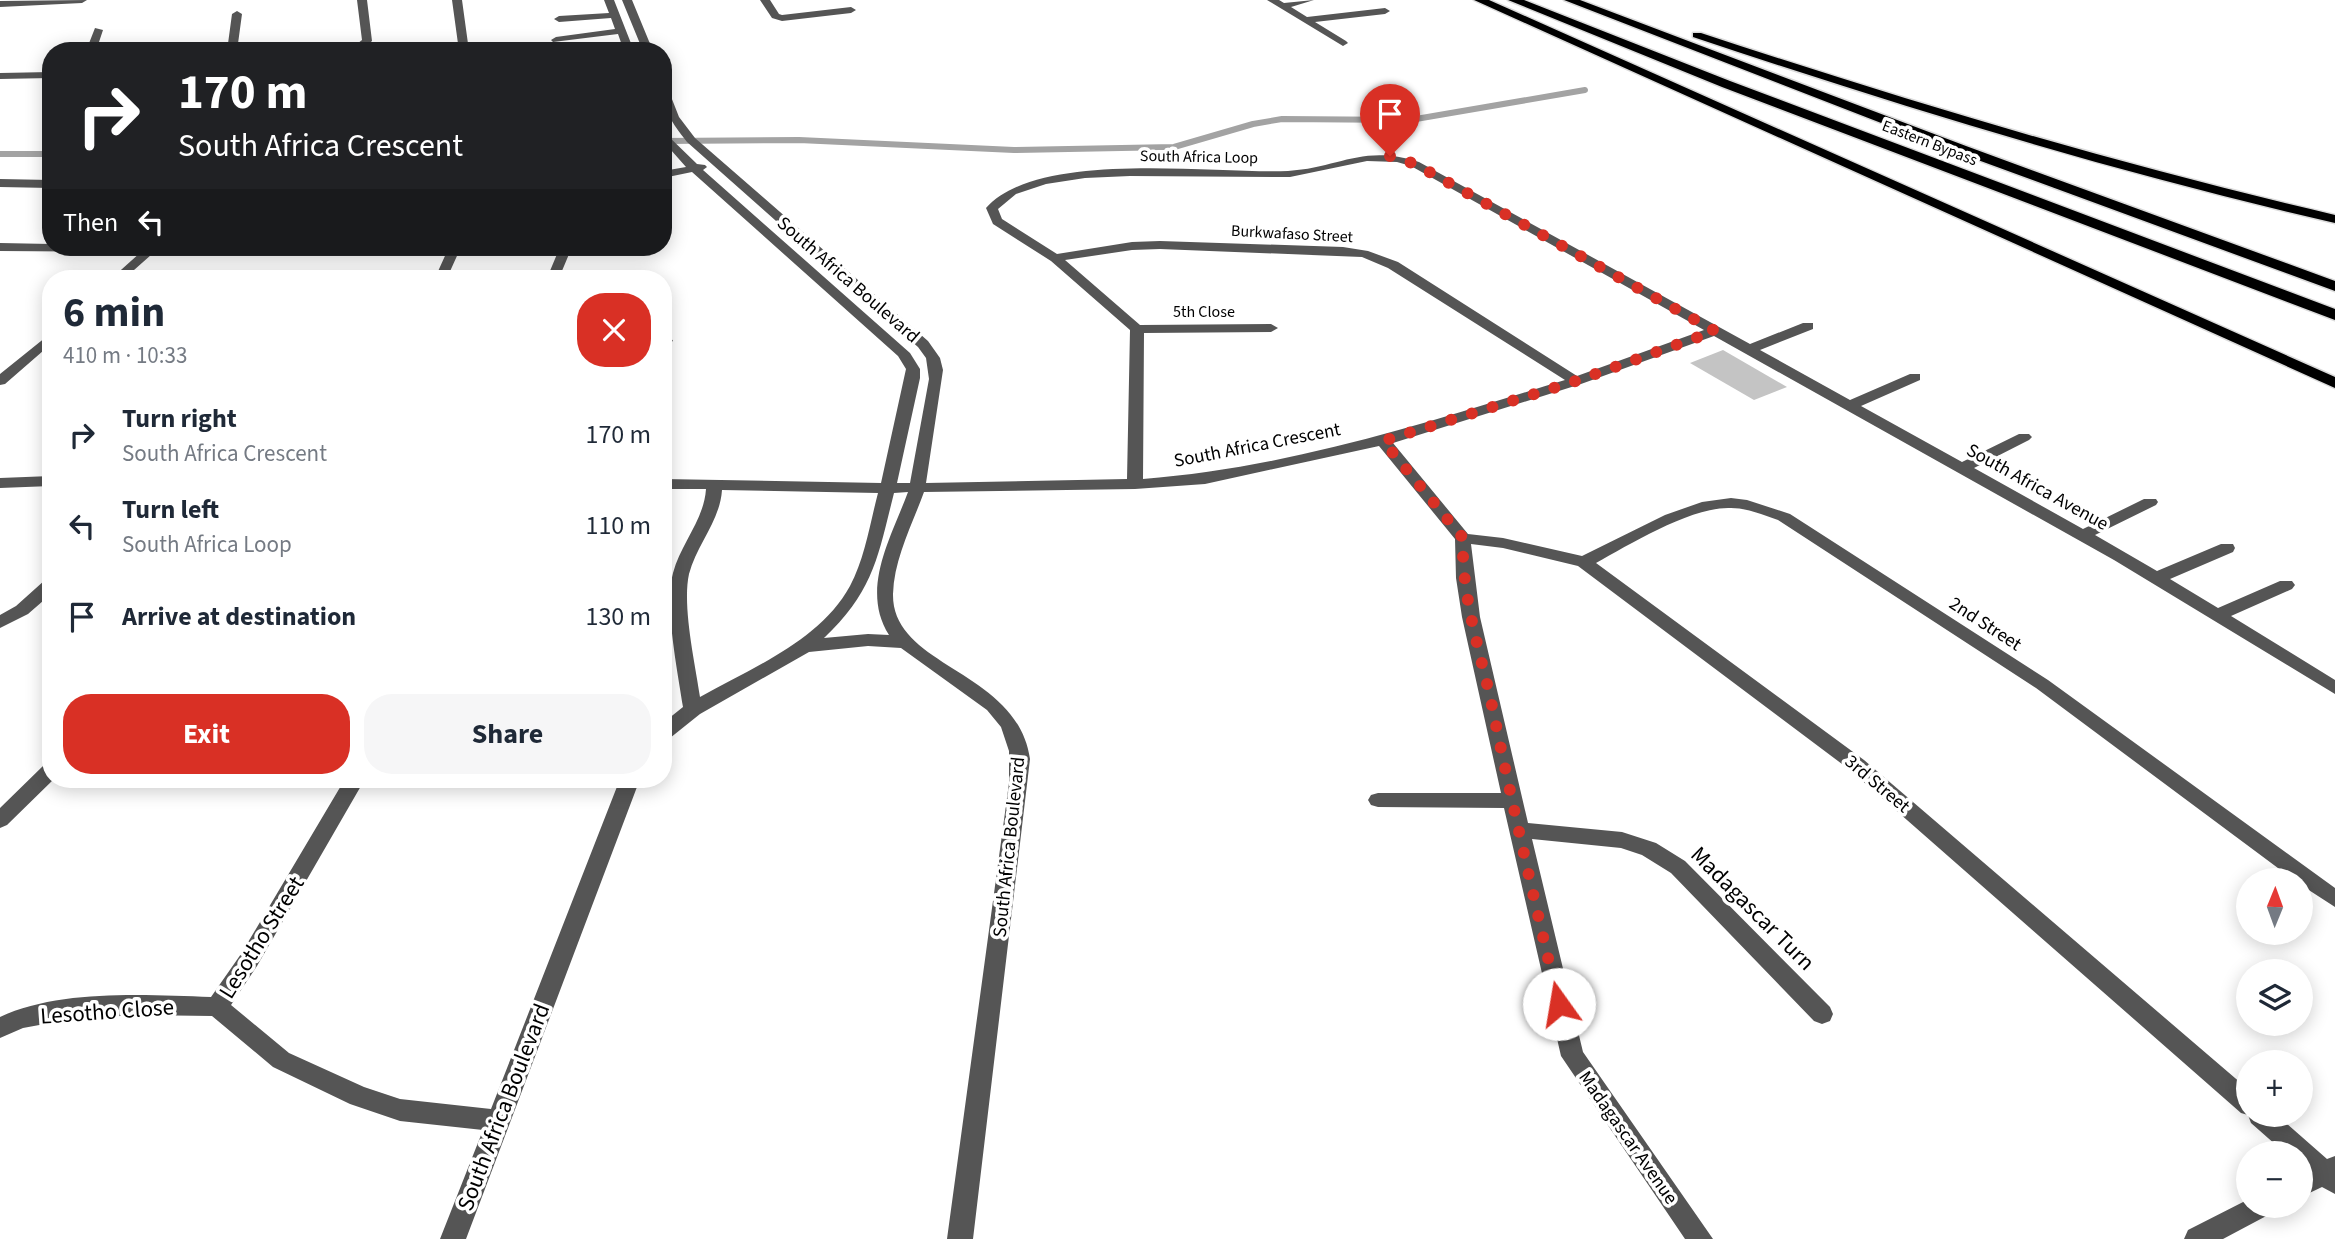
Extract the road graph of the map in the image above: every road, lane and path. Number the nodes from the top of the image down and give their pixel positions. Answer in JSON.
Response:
{"nodes":[{"id":1,"x":82,"y":0,"type":"edge"},
{"id":2,"x":362,"y":0,"type":"edge"},
{"id":3,"x":457,"y":0,"type":"edge"},
{"id":4,"x":609,"y":0,"type":"edge"},
{"id":5,"x":627,"y":0,"type":"edge"},
{"id":6,"x":765,"y":0,"type":"edge"},
{"id":7,"x":1272,"y":0,"type":"edge"},
{"id":8,"x":1309,"y":0,"type":"edge"},
{"id":9,"x":1480,"y":0,"type":"edge"},
{"id":10,"x":1514,"y":0,"type":"edge"},
{"id":11,"x":1570,"y":0,"type":"edge"},
{"id":12,"x":1596,"y":0,"type":"edge"},
{"id":13,"x":0,"y":4,"type":"edge"},
{"id":14,"x":1284,"y":6,"type":"junction"},
{"id":15,"x":851,"y":10,"type":"dead end"},
{"id":16,"x":1385,"y":11,"type":"dead end"},
{"id":17,"x":237,"y":15,"type":"dead end"},
{"id":18,"x":614,"y":15,"type":"junction"},
{"id":19,"x":559,"y":19,"type":"dead end"},
{"id":20,"x":1306,"y":20,"type":"junction"},
{"id":21,"x":98,"y":30,"type":"dead end"},
{"id":22,"x":621,"y":31,"type":"junction"},
{"id":23,"x":555,"y":40,"type":"dead end"},
{"id":24,"x":95,"y":42,"type":"edge"},
{"id":25,"x":233,"y":42,"type":"edge"},
{"id":26,"x":366,"y":42,"type":"edge"},
{"id":27,"x":463,"y":42,"type":"edge"},
{"id":28,"x":625,"y":42,"type":"edge"},
{"id":29,"x":644,"y":42,"type":"edge"},
{"id":30,"x":1343,"y":43,"type":"dead end"},
{"id":31,"x":42,"y":75,"type":"edge"},
{"id":32,"x":0,"y":76,"type":"edge"},
{"id":33,"x":672,"y":108,"type":"edge"},
{"id":34,"x":672,"y":145,"type":"edge"},
{"id":35,"x":716,"y":162,"type":"junction"},
{"id":36,"x":695,"y":168,"type":"junction"},
{"id":37,"x":672,"y":173,"type":"edge"},
{"id":38,"x":0,"y":183,"type":"edge"},
{"id":39,"x":42,"y":184,"type":"edge"},
{"id":40,"x":2335,"y":219,"type":"edge"},
{"id":41,"x":1,"y":248,"type":"edge"},
{"id":42,"x":42,"y":248,"type":"edge"},
{"id":43,"x":143,"y":256,"type":"edge"},
{"id":44,"x":1055,"y":258,"type":"junction"},
{"id":45,"x":127,"y":270,"type":"edge"},
{"id":46,"x":2335,"y":286,"type":"edge"},
{"id":47,"x":2335,"y":315,"type":"edge"},
{"id":48,"x":1808,"y":326,"type":"dead end"},
{"id":49,"x":1271,"y":328,"type":"dead end"},
{"id":50,"x":1137,"y":329,"type":"junction"},
{"id":51,"x":1715,"y":331,"type":"junction"},
{"id":52,"x":42,"y":345,"type":"edge"},
{"id":53,"x":1750,"y":349,"type":"junction"},
{"id":54,"x":0,"y":366,"type":"edge"},
{"id":55,"x":16,"y":367,"type":"junction"},
{"id":56,"x":1915,"y":377,"type":"dead end"},
{"id":57,"x":0,"y":381,"type":"edge"},
{"id":58,"x":1576,"y":381,"type":"junction"},
{"id":59,"x":2335,"y":383,"type":"edge"},
{"id":60,"x":1849,"y":406,"type":"junction"},
{"id":61,"x":2024,"y":437,"type":"dead end"},
{"id":62,"x":1383,"y":441,"type":"junction"},
{"id":63,"x":1962,"y":468,"type":"junction"},
{"id":64,"x":42,"y":482,"type":"edge"},
{"id":65,"x":672,"y":484,"type":"edge"},
{"id":66,"x":1135,"y":484,"type":"junction"},
{"id":67,"x":0,"y":485,"type":"edge"},
{"id":68,"x":714,"y":485,"type":"junction"},
{"id":69,"x":42,"y":487,"type":"edge"},
{"id":70,"x":885,"y":488,"type":"junction"},
{"id":71,"x":917,"y":488,"type":"junction"},
{"id":72,"x":2150,"y":502,"type":"dead end"},
{"id":73,"x":2082,"y":535,"type":"junction"},
{"id":74,"x":1463,"y":538,"type":"junction"},
{"id":75,"x":2227,"y":548,"type":"dead end"},
{"id":76,"x":1584,"y":562,"type":"junction"},
{"id":77,"x":2157,"y":578,"type":"junction"},
{"id":78,"x":2286,"y":585,"type":"dead end"},
{"id":79,"x":42,"y":592,"type":"edge"},
{"id":80,"x":2218,"y":615,"type":"junction"},
{"id":81,"x":0,"y":622,"type":"edge"},
{"id":82,"x":903,"y":642,"type":"junction"},
{"id":83,"x":805,"y":646,"type":"junction"},
{"id":84,"x":2335,"y":688,"type":"edge"},
{"id":85,"x":693,"y":709,"type":"junction"},
{"id":86,"x":672,"y":726,"type":"edge"},
{"id":87,"x":42,"y":779,"type":"edge"},
{"id":88,"x":350,"y":788,"type":"edge"},
{"id":89,"x":627,"y":788,"type":"edge"},
{"id":90,"x":1378,"y":800,"type":"dead end"},
{"id":91,"x":1512,"y":801,"type":"junction"},
{"id":92,"x":0,"y":820,"type":"edge"},
{"id":93,"x":1518,"y":830,"type":"junction"},
{"id":94,"x":2335,"y":900,"type":"edge"},
{"id":95,"x":217,"y":1007,"type":"junction"},
{"id":96,"x":1822,"y":1014,"type":"dead end"},
{"id":97,"x":0,"y":1028,"type":"edge"},
{"id":98,"x":2236,"y":1094,"type":"edge"},
{"id":99,"x":498,"y":1120,"type":"junction"},
{"id":100,"x":2275,"y":1127,"type":"edge"},
{"id":101,"x":2332,"y":1174,"type":"edge"},
{"id":102,"x":2313,"y":1181,"type":"edge"},
{"id":103,"x":2238,"y":1218,"type":"edge"},
{"id":104,"x":453,"y":1239,"type":"edge"},
{"id":105,"x":960,"y":1239,"type":"edge"},
{"id":106,"x":1700,"y":1239,"type":"edge"},
{"id":107,"x":2197,"y":1239,"type":"edge"}],
"edges":[{"from":1,"to":13,"type":"street"},
{"from":2,"to":26,"type":"street"},
{"from":3,"to":27,"type":"street"},
{"from":4,"to":18,"type":"street"},
{"from":5,"to":29,"type":"street"},
{"from":6,"to":15,"type":"street"},
{"from":7,"to":14,"type":"street"},
{"from":8,"to":14,"type":"street"},
{"from":9,"to":59,"type":"highway"},
{"from":10,"to":47,"type":"highway","name":"Eastern Bypass"},
{"from":11,"to":46,"type":"highway","name":"Eastern Bypass"},
{"from":12,"to":40,"type":"highway"},
{"from":14,"to":20,"type":"street"},
{"from":16,"to":20,"type":"street"},
{"from":17,"to":25,"type":"street"},
{"from":18,"to":19,"type":"street"},
{"from":18,"to":22,"type":"street"},
{"from":20,"to":30,"type":"street"},
{"from":21,"to":24,"type":"street"},
{"from":22,"to":23,"type":"street"},
{"from":22,"to":28,"type":"street"},
{"from":31,"to":32,"type":"street"},
{"from":33,"to":35,"type":"street","name":"South Africa Boulevard"},
{"from":34,"to":36,"type":"street","name":"South Africa Boulevard"},
{"from":35,"to":36,"type":"street"},
{"from":35,"to":71,"type":"street","name":"South Africa Boulevard"},
{"from":36,"to":37,"type":"street"},
{"from":36,"to":70,"type":"street","name":"South Africa Boulevard"},
{"from":38,"to":39,"type":"street"},
{"from":41,"to":42,"type":"street"},
{"from":43,"to":45,"type":"street"},
{"from":44,"to":50,"type":"street","name":"South Africa Loop"},
{"from":44,"to":51,"type":"street","name":"South Africa Loop"},
{"from":44,"to":58,"type":"street","name":"Burkwafaso Street"},
{"from":48,"to":53,"type":"street"},
{"from":49,"to":50,"type":"street","name":"5th Close"},
{"from":50,"to":66,"type":"street"},
{"from":51,"to":53,"type":"street","name":"South Africa Avenue"},
{"from":51,"to":58,"type":"street","name":"South Africa Crescent"},
{"from":52,"to":55,"type":"street"},
{"from":53,"to":60,"type":"street","name":"South Africa Avenue"},
{"from":54,"to":55,"type":"street"},
{"from":55,"to":57,"type":"street"},
{"from":56,"to":60,"type":"street"},
{"from":58,"to":62,"type":"street","name":"South Africa Crescent"},
{"from":60,"to":63,"type":"street","name":"South Africa Avenue"},
{"from":61,"to":63,"type":"street"},
{"from":62,"to":66,"type":"street","name":"South Africa Crescent"},
{"from":62,"to":74,"type":"street"},
{"from":63,"to":73,"type":"street","name":"South Africa Avenue"},
{"from":64,"to":67,"type":"street"},
{"from":65,"to":68,"type":"street","name":"South Africa Crescent"},
{"from":66,"to":71,"type":"street","name":"South Africa Crescent"},
{"from":67,"to":69,"type":"street"},
{"from":68,"to":70,"type":"street","name":"South Africa Crescent"},
{"from":68,"to":85,"type":"street"},
{"from":70,"to":71,"type":"street","name":"South Africa Crescent"},
{"from":70,"to":83,"type":"street","name":"South Africa Boulevard"},
{"from":71,"to":82,"type":"street","name":"South Africa Boulevard"},
{"from":72,"to":73,"type":"street"},
{"from":73,"to":77,"type":"street","name":"South Africa Avenue"},
{"from":74,"to":76,"type":"street","name":"3rd Street"},
{"from":74,"to":91,"type":"street","name":"Madagascar Avenue"},
{"from":75,"to":77,"type":"street"},
{"from":76,"to":94,"type":"street","name":"2nd Street"},
{"from":76,"to":98,"type":"street","name":"3rd Street"},
{"from":77,"to":80,"type":"street","name":"South Africa Avenue"},
{"from":78,"to":80,"type":"street"},
{"from":79,"to":81,"type":"street"},
{"from":80,"to":84,"type":"street","name":"South Africa Avenue"},
{"from":82,"to":83,"type":"street"},
{"from":82,"to":105,"type":"street","name":"South Africa Boulevard"},
{"from":83,"to":85,"type":"street","name":"South Africa Boulevard"},
{"from":85,"to":86,"type":"street","name":"South Africa Boulevard"},
{"from":87,"to":92,"type":"street"},
{"from":88,"to":95,"type":"street","name":"Lesotho Street"},
{"from":89,"to":99,"type":"street","name":"South Africa Boulevard"},
{"from":90,"to":91,"type":"street"},
{"from":91,"to":93,"type":"street","name":"Madagascar Avenue"},
{"from":93,"to":96,"type":"street","name":"Madagascar Turn"},
{"from":93,"to":106,"type":"street","name":"Madagascar Avenue"},
{"from":95,"to":97,"type":"street","name":"Lesotho Close"},
{"from":95,"to":99,"type":"street","name":"Lesotho Street"},
{"from":99,"to":104,"type":"street","name":"South Africa Boulevard"},
{"from":100,"to":101,"type":"street"},
{"from":101,"to":102,"type":"street"},
{"from":103,"to":107,"type":"street"}]}
